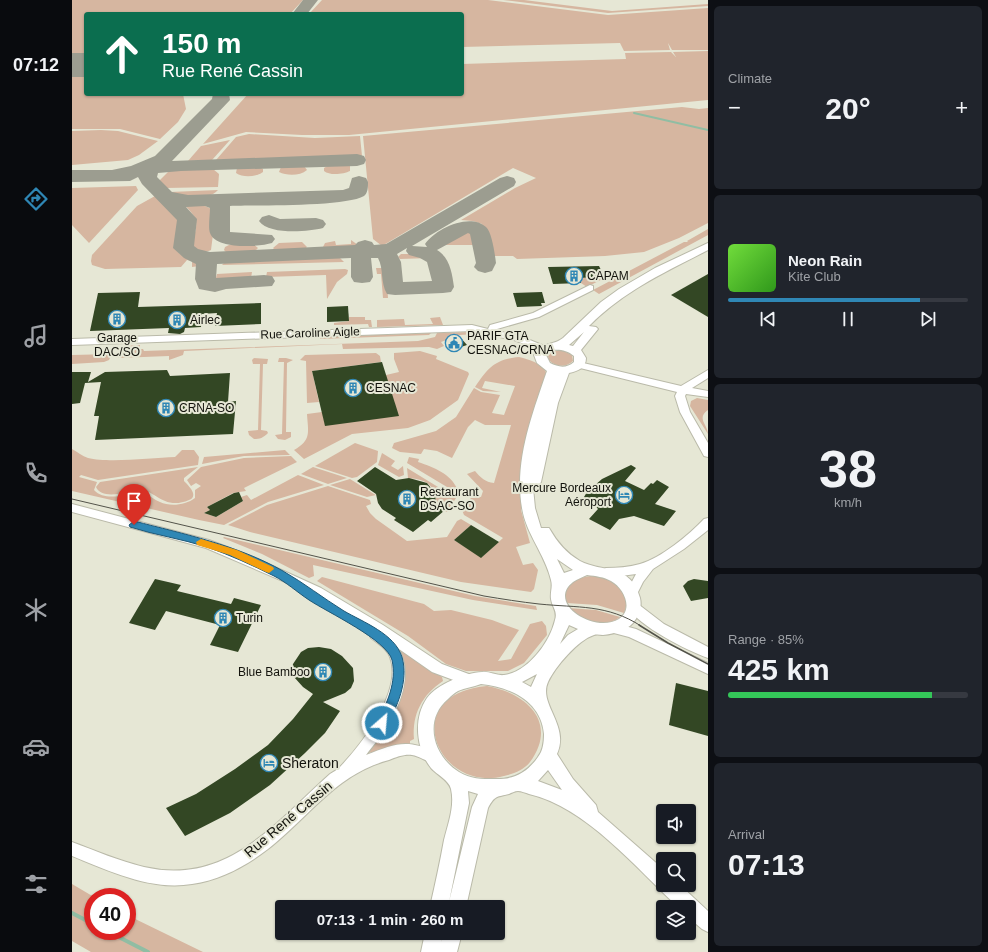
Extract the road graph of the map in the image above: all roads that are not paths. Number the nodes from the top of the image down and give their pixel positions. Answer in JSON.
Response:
{"nodes":[{"id":1,"x":707,"y":246,"type":"edge"},
{"id":2,"x":590,"y":288,"type":"dead end"},
{"id":3,"x":492,"y":331,"type":"junction"},
{"id":4,"x":72,"y":342,"type":"edge"},
{"id":5,"x":560,"y":346,"type":"junction"},
{"id":6,"x":544,"y":349,"type":"junction"},
{"id":7,"x":575,"y":351,"type":"junction"},
{"id":8,"x":579,"y":365,"type":"junction"},
{"id":9,"x":559,"y":371,"type":"junction"},
{"id":10,"x":708,"y":373,"type":"edge"},
{"id":11,"x":683,"y":390,"type":"junction"},
{"id":12,"x":708,"y":394,"type":"edge"},
{"id":13,"x":708,"y":453,"type":"edge"},
{"id":14,"x":72,"y":508,"type":"edge"},
{"id":15,"x":72,"y":512,"type":"edge"},
{"id":16,"x":104,"y":517,"type":"junction"},
{"id":17,"x":708,"y":522,"type":"edge"},
{"id":18,"x":649,"y":565,"type":"junction"},
{"id":19,"x":586,"y":570,"type":"junction"},
{"id":20,"x":606,"y":573,"type":"junction"},
{"id":21,"x":279,"y":574,"type":"junction"},
{"id":22,"x":560,"y":586,"type":"junction"},
{"id":23,"x":633,"y":600,"type":"junction"},
{"id":24,"x":564,"y":613,"type":"junction"},
{"id":25,"x":614,"y":628,"type":"junction"},
{"id":26,"x":592,"y":629,"type":"junction"},
{"id":27,"x":708,"y":653,"type":"edge"},
{"id":28,"x":708,"y":669,"type":"edge"},
{"id":29,"x":468,"y":680,"type":"junction"},
{"id":30,"x":505,"y":681,"type":"junction"},
{"id":31,"x":540,"y":703,"type":"junction"},
{"id":32,"x":549,"y":755,"type":"junction"},
{"id":33,"x":432,"y":757,"type":"junction"},
{"id":34,"x":344,"y":771,"type":"junction"},
{"id":35,"x":455,"y":779,"type":"junction"},
{"id":36,"x":518,"y":784,"type":"junction"},
{"id":37,"x":493,"y":788,"type":"junction"},
{"id":38,"x":604,"y":827,"type":"junction"},
{"id":39,"x":72,"y":849,"type":"edge"},
{"id":40,"x":656,"y":875,"type":"edge"},
{"id":41,"x":675,"y":892,"type":"edge"},
{"id":42,"x":440,"y":900,"type":"edge"},
{"id":43,"x":459,"y":900,"type":"edge"},
{"id":44,"x":708,"y":923,"type":"edge"},
{"id":45,"x":433,"y":940,"type":"edge"},
{"id":46,"x":434,"y":940,"type":"edge"},
{"id":47,"x":451,"y":940,"type":"edge"},
{"id":48,"x":430,"y":952,"type":"edge"},
{"id":49,"x":434,"y":952,"type":"edge"},
{"id":50,"x":448,"y":952,"type":"edge"}],
"edges":[{"from":1,"to":5,"type":"main road"},
{"from":1,"to":7,"type":"main road"},
{"from":2,"to":3,"type":"street"},
{"from":3,"to":4,"type":"street","name":"Rue Caroline Aigle"},
{"from":3,"to":6,"type":"street","name":"Rue Caroline Aigle"},
{"from":5,"to":6,"type":"main road"},
{"from":5,"to":7,"type":"main road"},
{"from":6,"to":9,"type":"main road"},
{"from":7,"to":8,"type":"main road"},
{"from":8,"to":9,"type":"main road"},
{"from":8,"to":11,"type":"street"},
{"from":9,"to":19,"type":"main road"},
{"from":9,"to":22,"type":"main road"},
{"from":10,"to":11,"type":"street"},
{"from":11,"to":12,"type":"street"},
{"from":11,"to":13,"type":"street"},
{"from":14,"to":16,"type":"street"},
{"from":15,"to":16,"type":"street"},
{"from":16,"to":21,"type":"street"},
{"from":17,"to":18,"type":"street"},
{"from":18,"to":20,"type":"street"},
{"from":18,"to":23,"type":"street"},
{"from":19,"to":20,"type":"main road"},
{"from":19,"to":22,"type":"main road"},
{"from":20,"to":23,"type":"main road"},
{"from":21,"to":29,"type":"street"},
{"from":21,"to":34,"type":"street"},
{"from":22,"to":24,"type":"main road"},
{"from":23,"to":25,"type":"main road"},
{"from":23,"to":27,"type":"street"},
{"from":24,"to":26,"type":"main road"},
{"from":24,"to":30,"type":"main road"},
{"from":25,"to":26,"type":"main road"},
{"from":25,"to":28,"type":"street"},
{"from":26,"to":31,"type":"main road"},
{"from":29,"to":30,"type":"main road"},
{"from":29,"to":33,"type":"main road"},
{"from":30,"to":31,"type":"main road"},
{"from":31,"to":32,"type":"main road"},
{"from":32,"to":36,"type":"main road"},
{"from":32,"to":38,"type":"main road"},
{"from":33,"to":34,"type":"street","name":"Rue René Cassin"},
{"from":33,"to":35,"type":"main road"},
{"from":34,"to":39,"type":"street","name":"Rue René Cassin"},
{"from":35,"to":37,"type":"main road"},
{"from":35,"to":42,"type":"main road"},
{"from":36,"to":37,"type":"main road"},
{"from":36,"to":38,"type":"main road"},
{"from":37,"to":43,"type":"main road"},
{"from":38,"to":40,"type":"main road"},
{"from":41,"to":44,"type":"main road"},
{"from":45,"to":48,"type":"main road"},
{"from":46,"to":49,"type":"street"},
{"from":47,"to":50,"type":"main road"}]}
